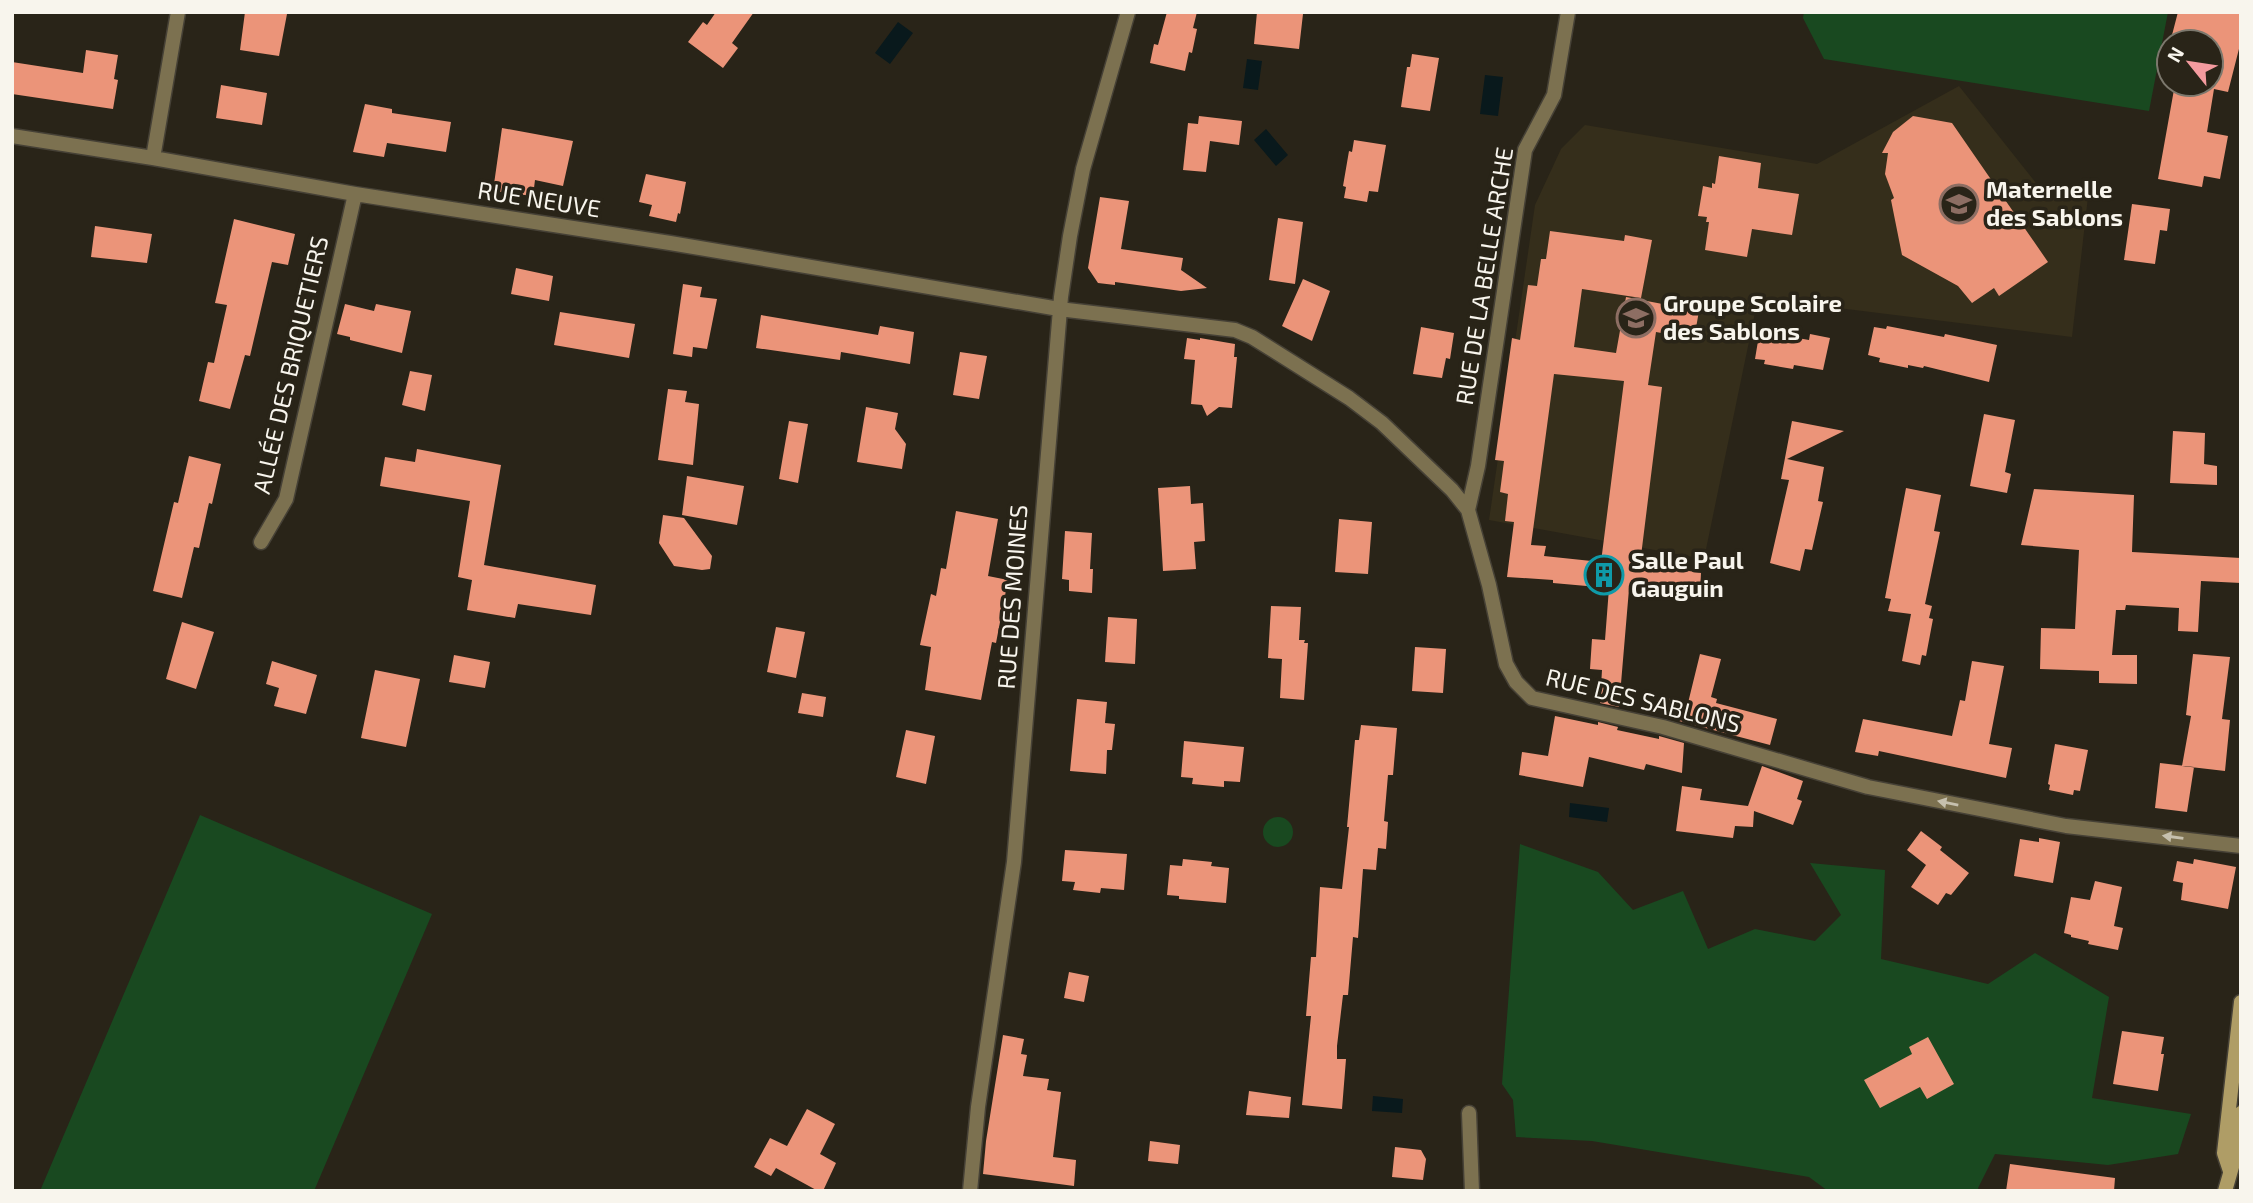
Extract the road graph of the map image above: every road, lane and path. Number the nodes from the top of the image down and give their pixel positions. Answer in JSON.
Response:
{"nodes":[{"id":1,"x":178,"y":12,"type":"edge"},
{"id":2,"x":1128,"y":12,"type":"edge"},
{"id":3,"x":1568,"y":12,"type":"edge"},
{"id":4,"x":12,"y":136,"type":"edge"},
{"id":5,"x":153,"y":158,"type":"junction"},
{"id":6,"x":355,"y":194,"type":"junction"},
{"id":7,"x":1059,"y":309,"type":"junction"},
{"id":8,"x":1468,"y":510,"type":"junction"},
{"id":9,"x":261,"y":542,"type":"dead end"},
{"id":10,"x":2241,"y":846,"type":"edge"},
{"id":11,"x":2241,"y":1002,"type":"edge"},
{"id":12,"x":1469,"y":1113,"type":"dead end"},
{"id":13,"x":2241,"y":1113,"type":"edge"},
{"id":14,"x":2235,"y":1176,"type":"edge"},
{"id":15,"x":970,"y":1191,"type":"edge"},
{"id":16,"x":1472,"y":1191,"type":"edge"},
{"id":17,"x":2225,"y":1191,"type":"edge"}],
"edges":[{"from":1,"to":5,"type":"street"},
{"from":2,"to":7,"type":"street","name":"RUE DES MOINES"},
{"from":3,"to":8,"type":"street","name":"RUE DE LA BELLE ARCHE"},
{"from":4,"to":5,"type":"street","name":"RUE NEUVE"},
{"from":5,"to":6,"type":"street","name":"RUE NEUVE"},
{"from":6,"to":7,"type":"street","name":"RUE NEUVE"},
{"from":6,"to":9,"type":"street","name":"ALLÉE DES BRIQUETIERS"},
{"from":7,"to":8,"type":"street","name":"RUE DES SABLONS"},
{"from":7,"to":15,"type":"street","name":"RUE DES MOINES"},
{"from":10,"to":8,"type":"street","name":"RUE DES SABLONS","one_way":true},
{"from":11,"to":14,"type":"main road"},
{"from":12,"to":16,"type":"street"},
{"from":13,"to":14,"type":"main road"},
{"from":14,"to":17,"type":"main road"}]}
